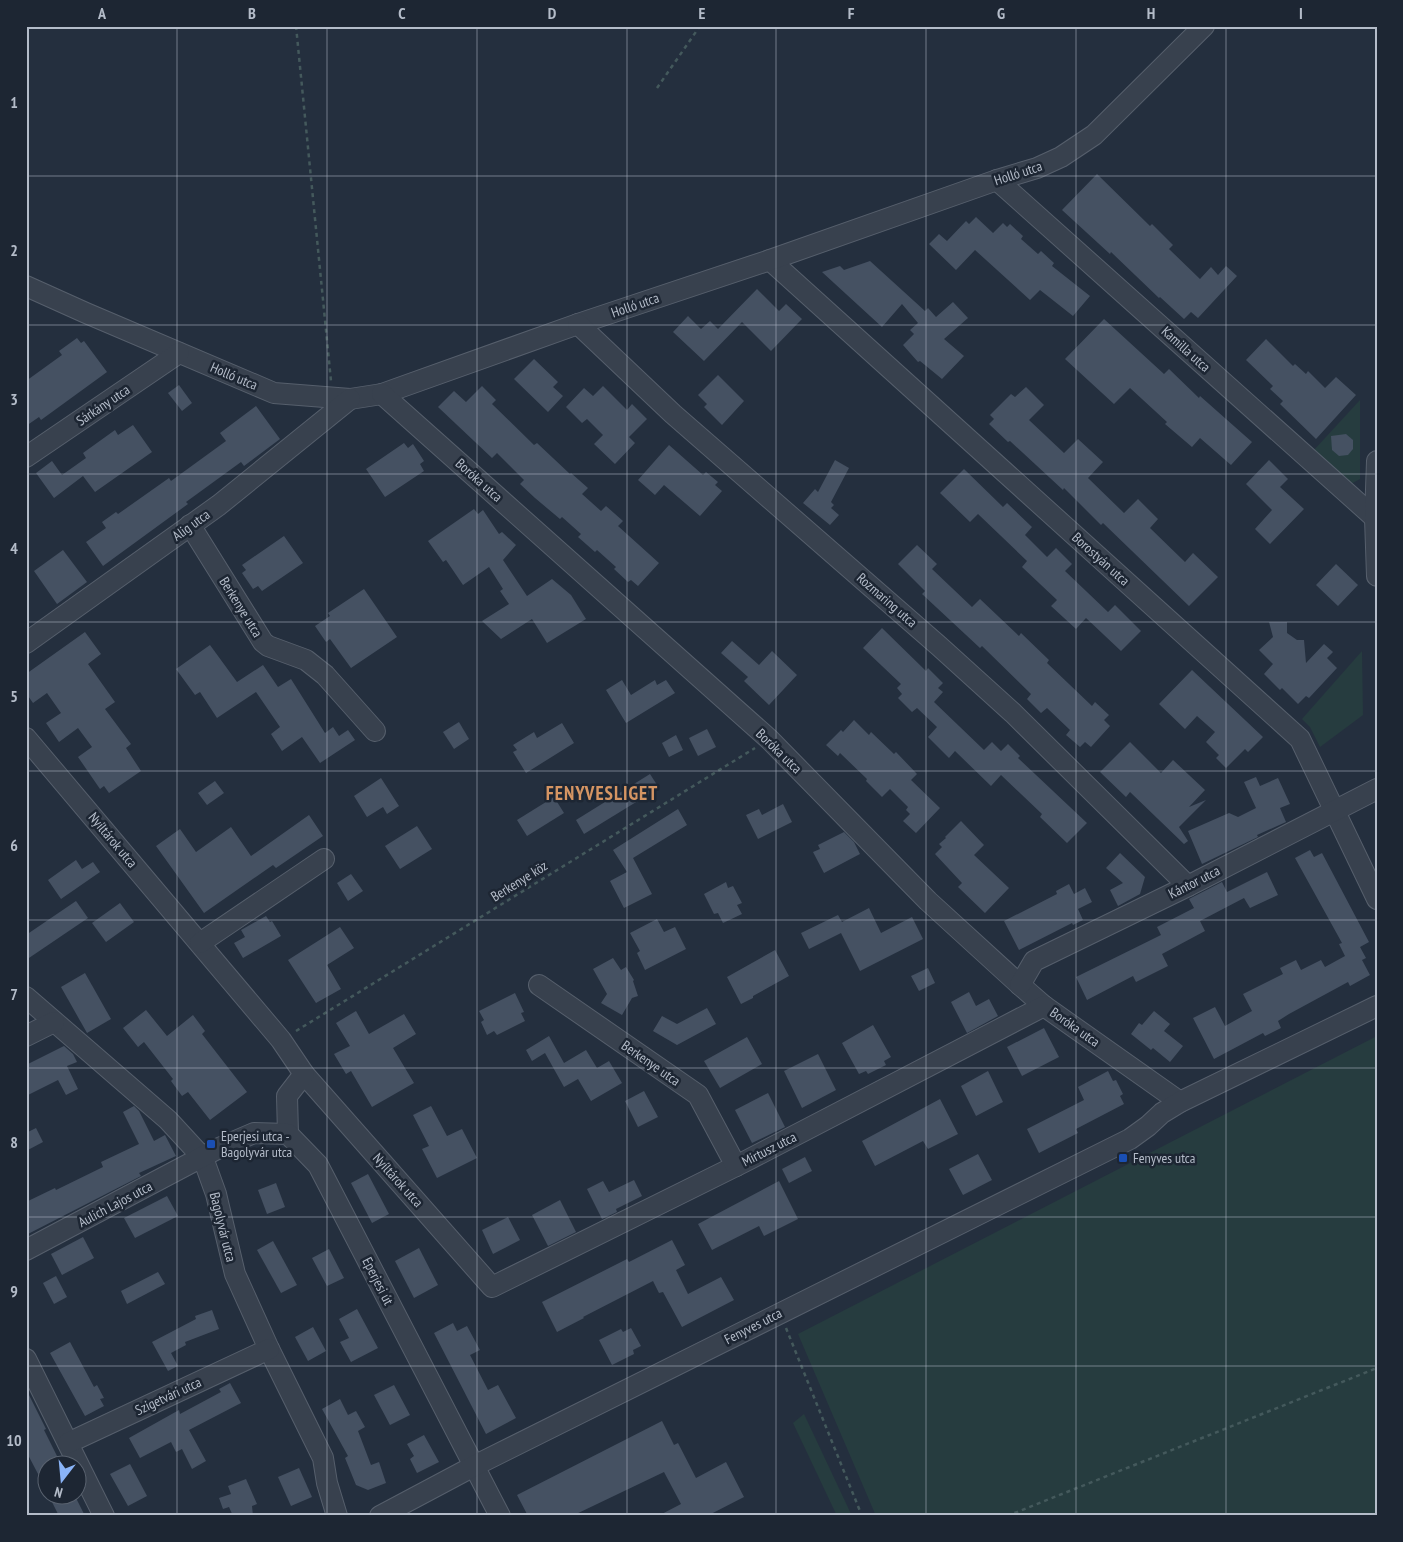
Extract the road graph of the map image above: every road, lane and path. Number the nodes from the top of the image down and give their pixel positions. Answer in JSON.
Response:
{"nodes":[{"id":1,"x":296,"y":26,"type":"edge"},
{"id":2,"x":700,"y":26,"type":"edge"},
{"id":3,"x":1204,"y":26,"type":"edge"},
{"id":4,"x":657,"y":88,"type":"dead end"},
{"id":5,"x":997,"y":180,"type":"junction"},
{"id":6,"x":770,"y":260,"type":"junction"},
{"id":7,"x":26,"y":286,"type":"edge"},
{"id":8,"x":578,"y":324,"type":"junction"},
{"id":9,"x":179,"y":353,"type":"junction"},
{"id":10,"x":382,"y":394,"type":"junction"},
{"id":11,"x":341,"y":398,"type":"junction"},
{"id":12,"x":26,"y":457,"type":"edge"},
{"id":13,"x":1377,"y":461,"type":"edge"},
{"id":14,"x":1375,"y":518,"type":"junction"},
{"id":15,"x":190,"y":525,"type":"junction"},
{"id":16,"x":1377,"y":576,"type":"edge"},
{"id":17,"x":26,"y":643,"type":"edge"},
{"id":18,"x":375,"y":731,"type":"dead end"},
{"id":19,"x":26,"y":738,"type":"edge"},
{"id":20,"x":769,"y":739,"type":"junction"},
{"id":21,"x":1377,"y":789,"type":"edge"},
{"id":22,"x":1333,"y":811,"type":"junction"},
{"id":23,"x":324,"y":859,"type":"dead end"},
{"id":24,"x":1188,"y":886,"type":"junction"},
{"id":25,"x":1377,"y":899,"type":"edge"},
{"id":26,"x":200,"y":943,"type":"junction"},
{"id":27,"x":539,"y":985,"type":"dead end"},
{"id":28,"x":1020,"y":985,"type":"junction"},
{"id":29,"x":26,"y":998,"type":"edge"},
{"id":30,"x":1044,"y":1006,"type":"junction"},
{"id":31,"x":1377,"y":1006,"type":"edge"},
{"id":32,"x":54,"y":1022,"type":"junction"},
{"id":33,"x":26,"y":1036,"type":"edge"},
{"id":34,"x":281,"y":1040,"type":"junction"},
{"id":35,"x":304,"y":1074,"type":"junction"},
{"id":36,"x":1180,"y":1102,"type":"junction"},
{"id":37,"x":288,"y":1134,"type":"junction"},
{"id":38,"x":203,"y":1158,"type":"junction"},
{"id":39,"x":736,"y":1166,"type":"junction"},
{"id":40,"x":26,"y":1250,"type":"edge"},
{"id":41,"x":492,"y":1287,"type":"joint"},
{"id":42,"x":779,"y":1313,"type":"junction"},
{"id":43,"x":269,"y":1349,"type":"junction"},
{"id":44,"x":26,"y":1359,"type":"edge"},
{"id":45,"x":1377,"y":1368,"type":"edge"},
{"id":46,"x":68,"y":1443,"type":"junction"},
{"id":47,"x":474,"y":1466,"type":"junction"},
{"id":48,"x":104,"y":1516,"type":"edge"},
{"id":49,"x":337,"y":1516,"type":"edge"},
{"id":50,"x":380,"y":1516,"type":"edge"},
{"id":51,"x":500,"y":1516,"type":"edge"},
{"id":52,"x":862,"y":1516,"type":"edge"},
{"id":53,"x":1007,"y":1516,"type":"edge"}],
"edges":[{"from":1,"to":11,"type":"path"},
{"from":2,"to":4,"type":"path"},
{"from":3,"to":5,"type":"street","name":"Holló utca"},
{"from":5,"to":6,"type":"street","name":"Holló utca"},
{"from":5,"to":14,"type":"street","name":"Kamilla utca"},
{"from":6,"to":8,"type":"street","name":"Holló utca"},
{"from":6,"to":22,"type":"street","name":"Borostyán utca"},
{"from":7,"to":9,"type":"street","name":"Holló utca"},
{"from":8,"to":10,"type":"street","name":"Holló utca"},
{"from":8,"to":24,"type":"street","name":"Rozmaring utca"},
{"from":9,"to":11,"type":"street","name":"Holló utca"},
{"from":9,"to":12,"type":"street","name":"Sárkány utca"},
{"from":10,"to":11,"type":"street","name":"Holló utca"},
{"from":10,"to":20,"type":"street","name":"Boróka utca"},
{"from":11,"to":15,"type":"street","name":"Alig utca"},
{"from":13,"to":14,"type":"street"},
{"from":14,"to":16,"type":"street"},
{"from":15,"to":17,"type":"street","name":"Alig utca"},
{"from":15,"to":18,"type":"street","name":"Berkenye utca"},
{"from":19,"to":26,"type":"street","name":"Nyíltárok utca"},
{"from":20,"to":28,"type":"street","name":"Boróka utca"},
{"from":20,"to":34,"type":"path","name":"Berkenye köz"},
{"from":21,"to":22,"type":"street","name":"Kántor utca"},
{"from":22,"to":24,"type":"street","name":"Kántor utca"},
{"from":22,"to":25,"type":"street","name":"Borostyán utca"},
{"from":23,"to":26,"type":"street"},
{"from":24,"to":28,"type":"street","name":"Kántor utca"},
{"from":26,"to":34,"type":"street","name":"Nyíltárok utca"},
{"from":27,"to":39,"type":"street","name":"Berkenye utca"},
{"from":28,"to":30,"type":"street","name":"Boróka utca"},
{"from":29,"to":32,"type":"street","name":"Bagolyvár utca"},
{"from":30,"to":36,"type":"street","name":"Boróka utca"},
{"from":30,"to":39,"type":"street","name":"Mirtusz utca"},
{"from":31,"to":36,"type":"street","name":"Fenyves utca"},
{"from":32,"to":33,"type":"street"},
{"from":32,"to":38,"type":"street","name":"Bagolyvár utca"},
{"from":34,"to":35,"type":"street","name":"Nyíltárok utca"},
{"from":35,"to":37,"type":"street"},
{"from":35,"to":41,"type":"street","name":"Nyíltárok utca"},
{"from":36,"to":42,"type":"street","name":"Fenyves utca"},
{"from":37,"to":38,"type":"street"},
{"from":37,"to":47,"type":"street","name":"Eperjesi út"},
{"from":38,"to":40,"type":"street","name":"Aulich Lajos utca"},
{"from":38,"to":43,"type":"street","name":"Bagolyvár utca"},
{"from":39,"to":41,"type":"street","name":"Mirtusz utca"},
{"from":42,"to":47,"type":"street","name":"Fenyves utca"},
{"from":42,"to":52,"type":"path"},
{"from":43,"to":46,"type":"street","name":"Szigetvári utca"},
{"from":43,"to":49,"type":"street","name":"Bagolyvár utca"},
{"from":44,"to":46,"type":"street"},
{"from":45,"to":53,"type":"path"},
{"from":46,"to":48,"type":"street"},
{"from":47,"to":50,"type":"street","name":"Fenyves utca"},
{"from":47,"to":51,"type":"street","name":"Eperjesi út"}]}
